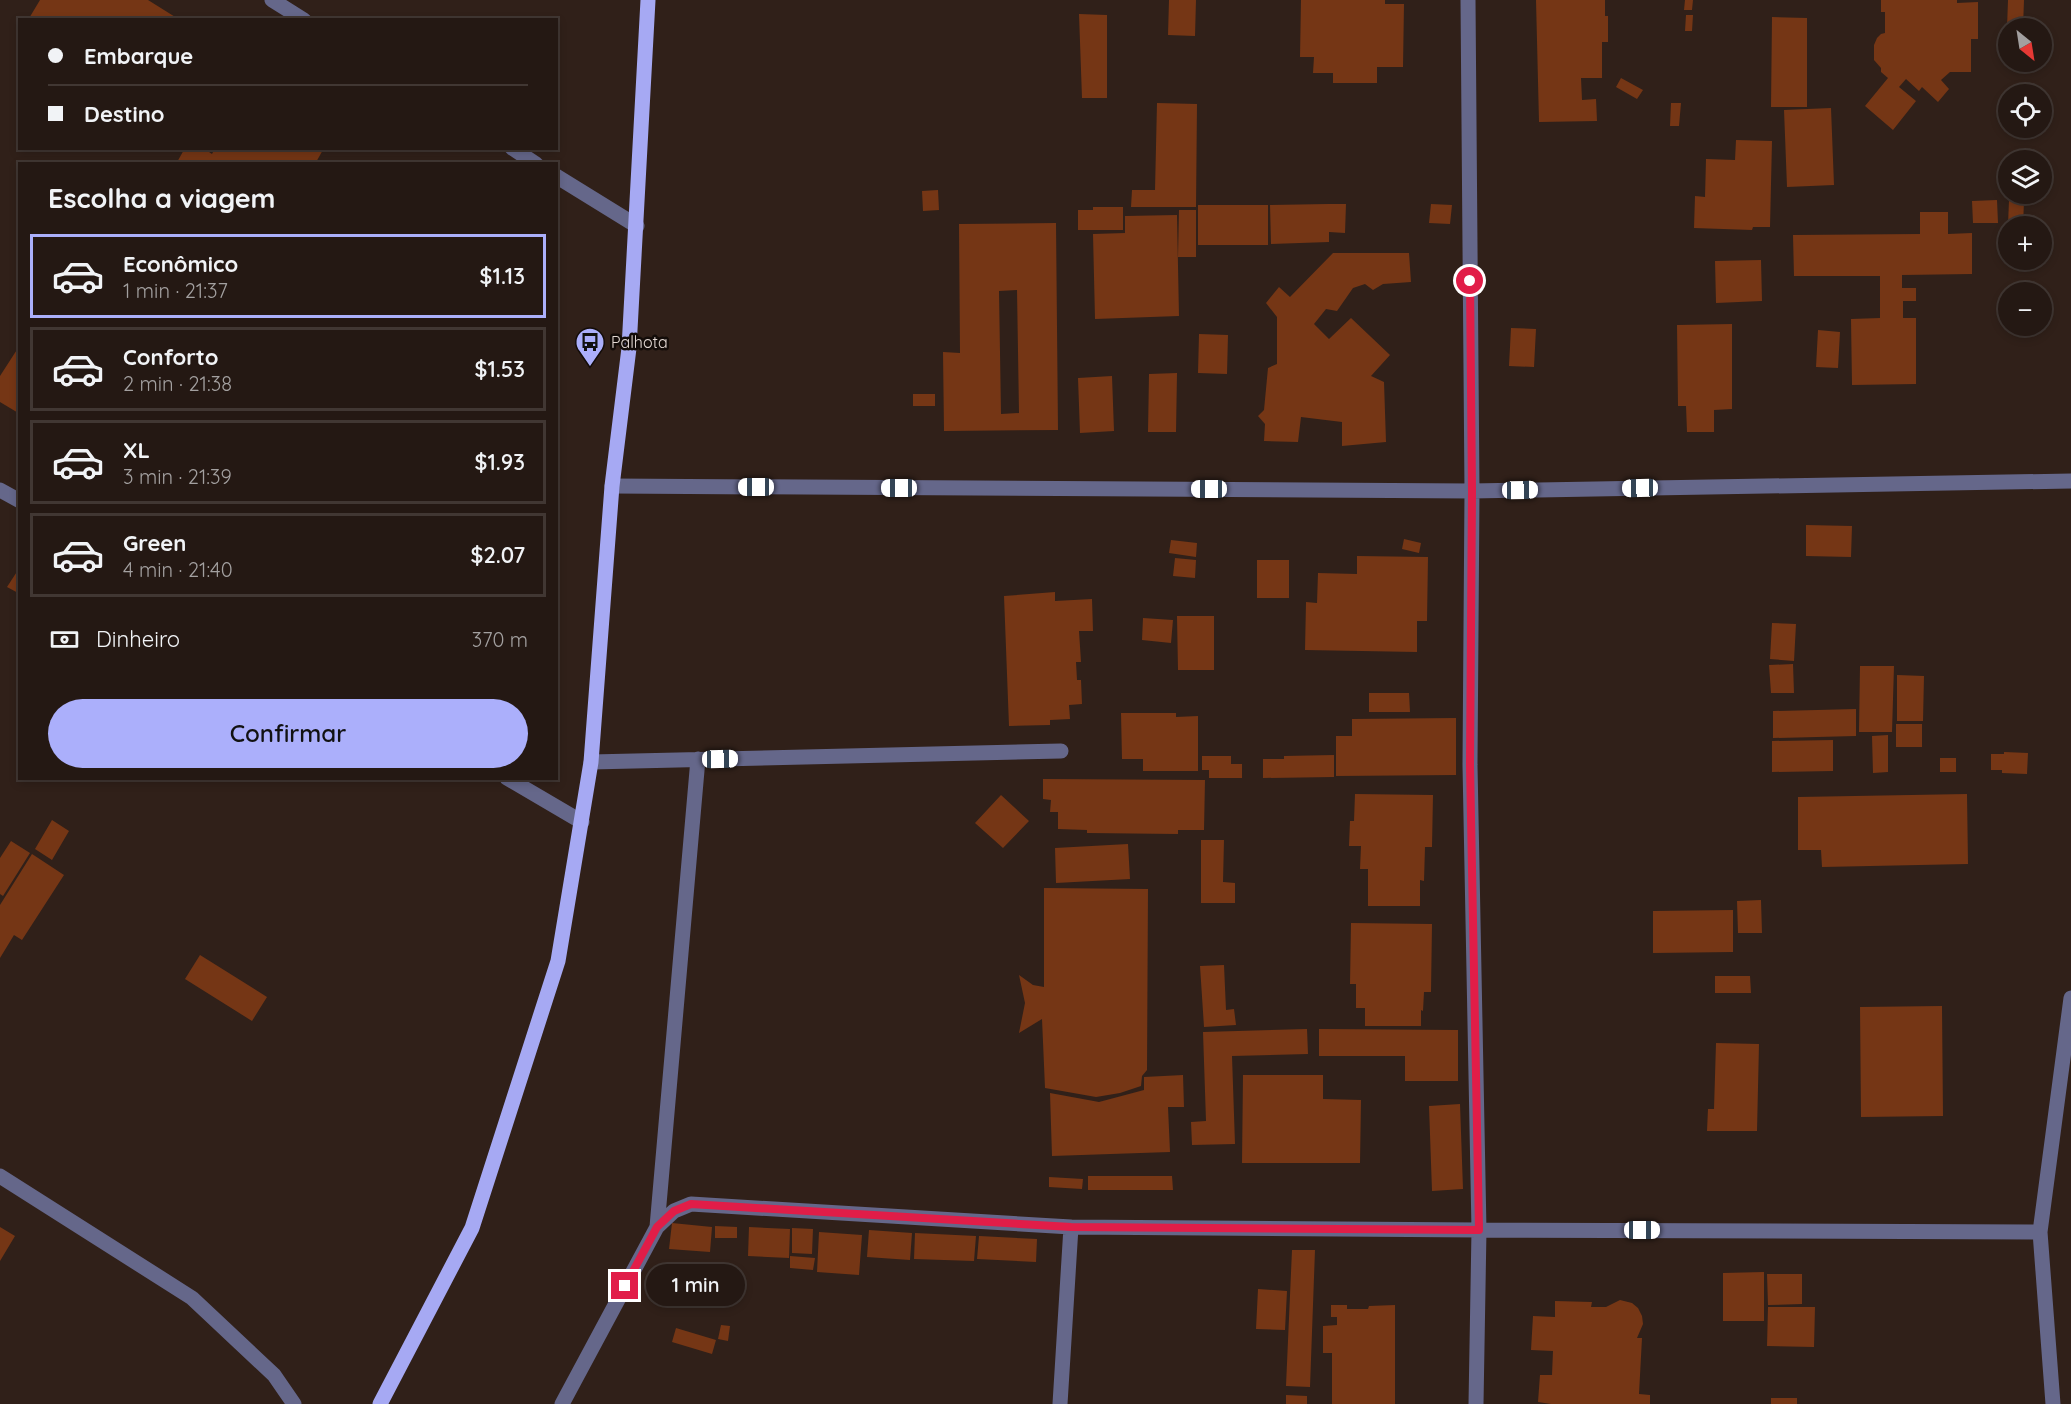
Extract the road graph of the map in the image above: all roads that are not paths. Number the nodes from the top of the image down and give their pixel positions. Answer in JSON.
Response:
{"nodes":[{"id":1,"x":272,"y":0,"type":"edge"},
{"id":2,"x":648,"y":0,"type":"edge"},
{"id":3,"x":1468,"y":0,"type":"edge"},
{"id":4,"x":301,"y":18,"type":"edge"},
{"id":5,"x":515,"y":150,"type":"edge"},
{"id":6,"x":533,"y":162,"type":"edge"},
{"id":7,"x":558,"y":177,"type":"edge"},
{"id":8,"x":637,"y":226,"type":"junction"},
{"id":9,"x":2071,"y":481,"type":"edge"},
{"id":10,"x":612,"y":486,"type":"junction"},
{"id":11,"x":0,"y":490,"type":"edge"},
{"id":12,"x":1472,"y":491,"type":"junction"},
{"id":13,"x":18,"y":500,"type":"edge"},
{"id":14,"x":1061,"y":752,"type":"dead end"},
{"id":15,"x":698,"y":759,"type":"junction"},
{"id":16,"x":591,"y":762,"type":"junction"},
{"id":17,"x":510,"y":780,"type":"edge"},
{"id":18,"x":582,"y":822,"type":"junction"},
{"id":19,"x":2071,"y":998,"type":"edge"},
{"id":20,"x":0,"y":1176,"type":"edge"},
{"id":21,"x":657,"y":1227,"type":"junction"},
{"id":22,"x":1071,"y":1227,"type":"junction"},
{"id":23,"x":1479,"y":1230,"type":"junction"},
{"id":24,"x":2040,"y":1232,"type":"junction"},
{"id":25,"x":294,"y":1404,"type":"edge"},
{"id":26,"x":380,"y":1404,"type":"edge"},
{"id":27,"x":562,"y":1404,"type":"edge"},
{"id":28,"x":1060,"y":1404,"type":"edge"},
{"id":29,"x":1476,"y":1404,"type":"edge"},
{"id":30,"x":2053,"y":1404,"type":"edge"}],
"edges":[{"from":1,"to":4,"type":"street"},
{"from":2,"to":8,"type":"main road"},
{"from":3,"to":12,"type":"street"},
{"from":5,"to":6,"type":"street"},
{"from":7,"to":8,"type":"street"},
{"from":8,"to":10,"type":"main road"},
{"from":9,"to":12,"type":"street"},
{"from":10,"to":12,"type":"street"},
{"from":10,"to":16,"type":"main road"},
{"from":11,"to":13,"type":"street"},
{"from":12,"to":23,"type":"street"},
{"from":14,"to":15,"type":"street"},
{"from":15,"to":16,"type":"street"},
{"from":15,"to":21,"type":"street"},
{"from":16,"to":18,"type":"main road"},
{"from":17,"to":18,"type":"street"},
{"from":18,"to":26,"type":"main road"},
{"from":19,"to":24,"type":"street"},
{"from":20,"to":25,"type":"street"},
{"from":21,"to":22,"type":"street"},
{"from":21,"to":27,"type":"street"},
{"from":22,"to":23,"type":"street"},
{"from":22,"to":28,"type":"street"},
{"from":23,"to":24,"type":"street"},
{"from":23,"to":29,"type":"street"},
{"from":24,"to":30,"type":"street"}]}
